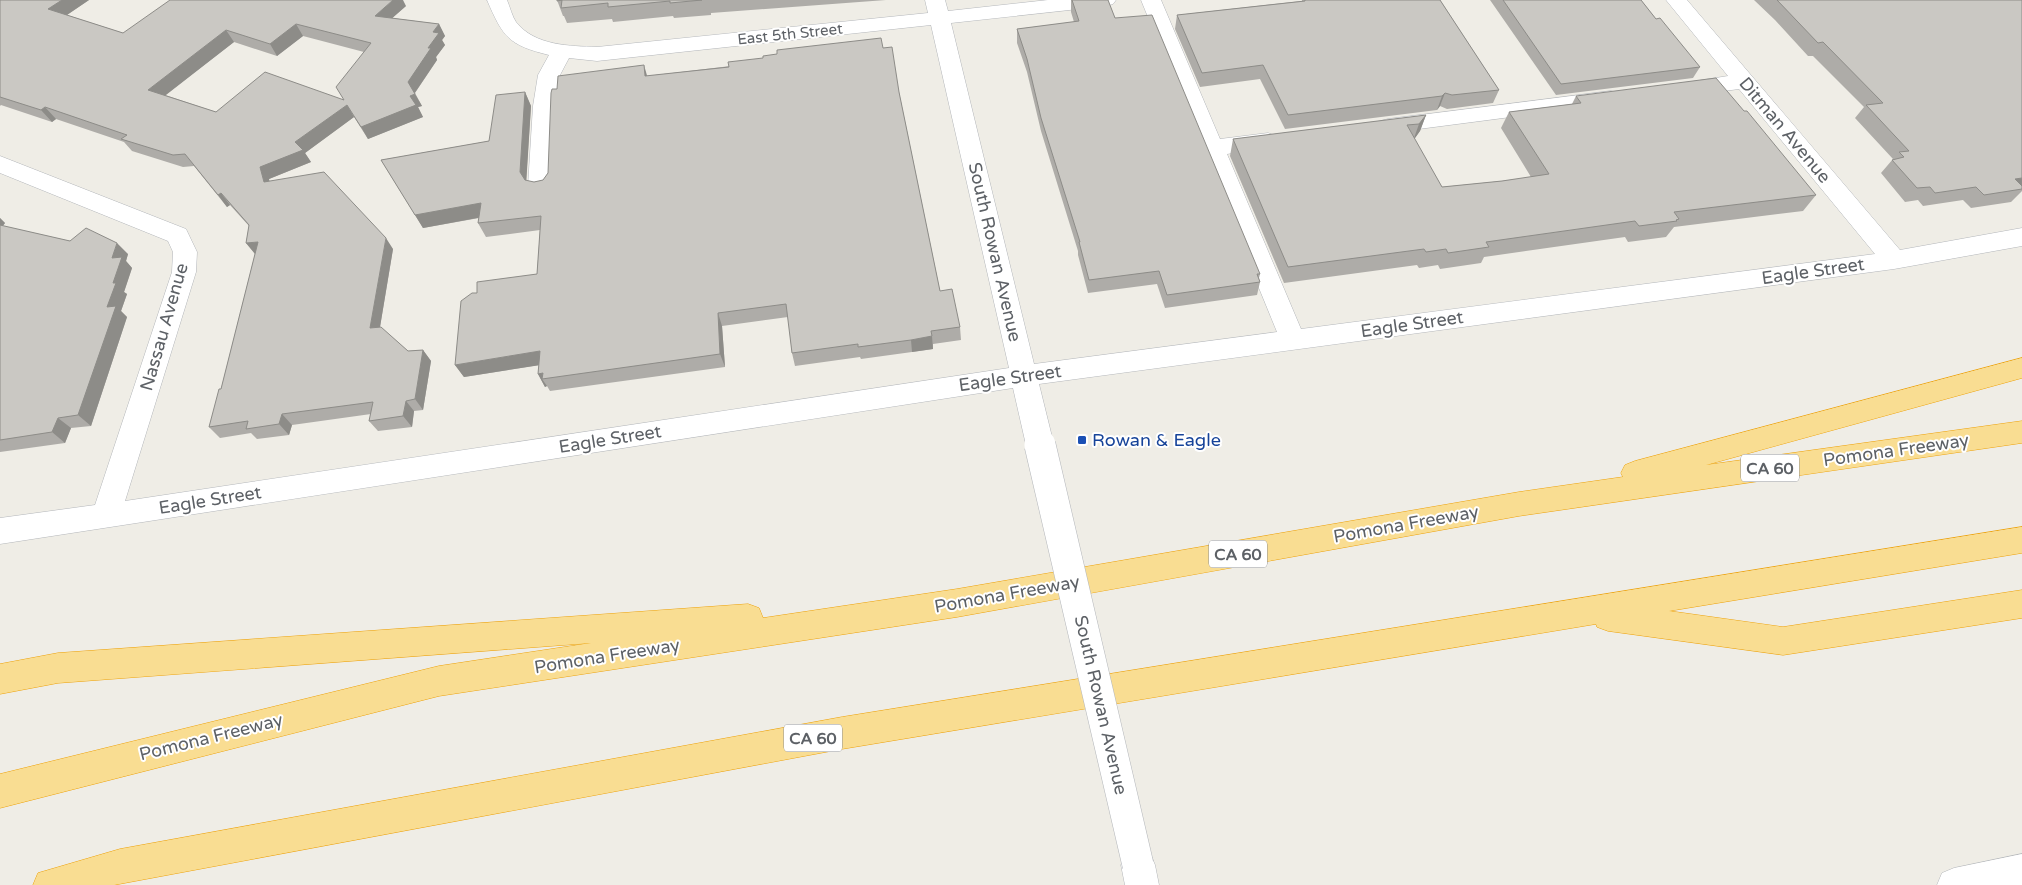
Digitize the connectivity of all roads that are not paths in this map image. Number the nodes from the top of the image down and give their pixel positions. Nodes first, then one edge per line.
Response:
1 (497, 0) edge
2 (1106, 0) edge
3 (1150, 0) edge
4 (1676, 0) edge
5 (938, 10) edge
6 (562, 51) junction
7 (1744, 81) junction
8 (1666, 91) edge
9 (1636, 95) edge
10 (1370, 128) edge
11 (1292, 138) edge
12 (1213, 148) junction
13 (0, 164) edge
14 (540, 186) edge
15 (2022, 237) edge
16 (1894, 260) junction
17 (1293, 340) junction
18 (2022, 368) edge
19 (1024, 376) junction
20 (2022, 432) edge
21 (1518, 504) junction
22 (106, 516) junction
23 (0, 531) edge
24 (2022, 540) edge
25 (957, 603) junction
26 (2022, 604) edge
27 (1580, 613) junction
28 (0, 678) edge
29 (0, 790) edge
30 (2022, 871) edge
31 (1140, 875) edge
32 (50, 885) edge
33 (1954, 885) edge

1 - 6 street, East 5th Street
2 - 5 street, East 5th Street
3 - 12 street
4 - 7 street, Ditman Avenue
5 - 6 street, East 5th Street
5 - 19 street, South Rowan Avenue
6 - 14 street
7 - 8 street
7 - 16 street, Ditman Avenue
9 - 10 street
11 - 12 street
12 - 17 street
13 - 22 street, Nassau Avenue
15 - 16 street, Eagle Street
16 - 17 street, Eagle Street
17 - 19 street, Eagle Street
18 - 21 highway
19 - 22 street, Eagle Street
19 - 31 street, South Rowan Avenue, bridge
20 - 21 highway, Pomona Freeway / CA 60
21 - 25 highway, Pomona Freeway / CA 60
22 - 23 street, Eagle Street
24 - 27 highway, CA 60
25 - 28 highway
25 - 29 highway, Pomona Freeway / CA 60
26 - 27 highway
27 - 32 highway, CA 60
30 - 33 street

